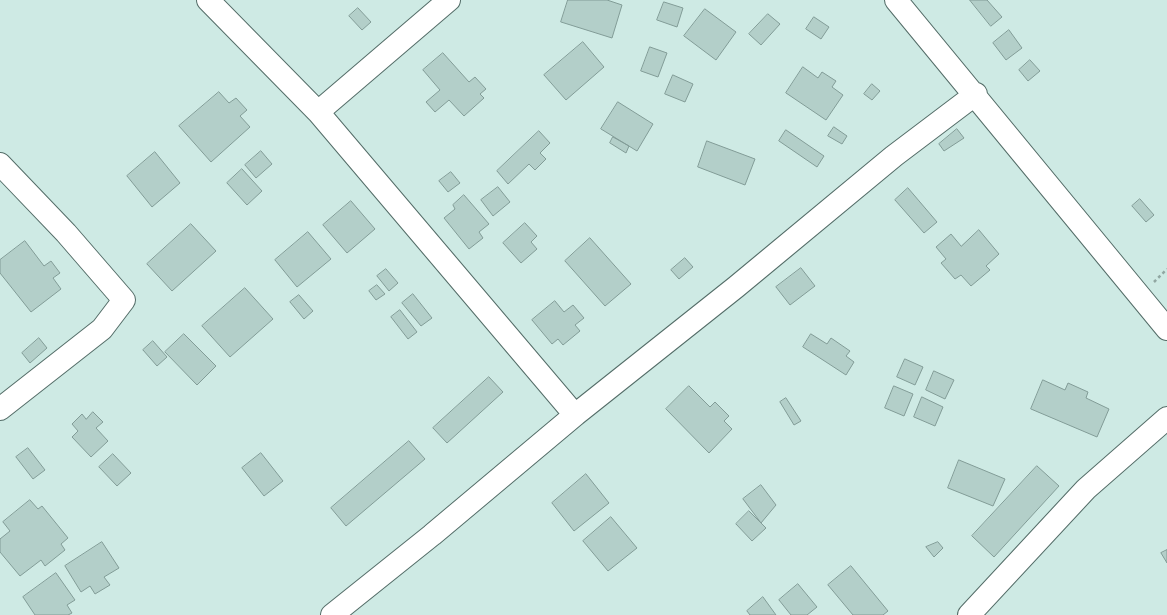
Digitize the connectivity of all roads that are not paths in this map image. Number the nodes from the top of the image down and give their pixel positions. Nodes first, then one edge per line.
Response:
1 (208, 0) edge
2 (449, 0) edge
3 (896, 0) edge
4 (976, 94) junction
5 (318, 112) junction
6 (0, 164) edge
7 (1167, 329) edge
8 (0, 409) edge
9 (575, 415) junction
10 (1167, 418) edge
11 (332, 615) edge
12 (969, 615) edge

1 - 5 street
2 - 5 street
3 - 4 street
4 - 7 street
4 - 9 street
5 - 9 street
6 - 8 street
9 - 11 street
10 - 12 street

